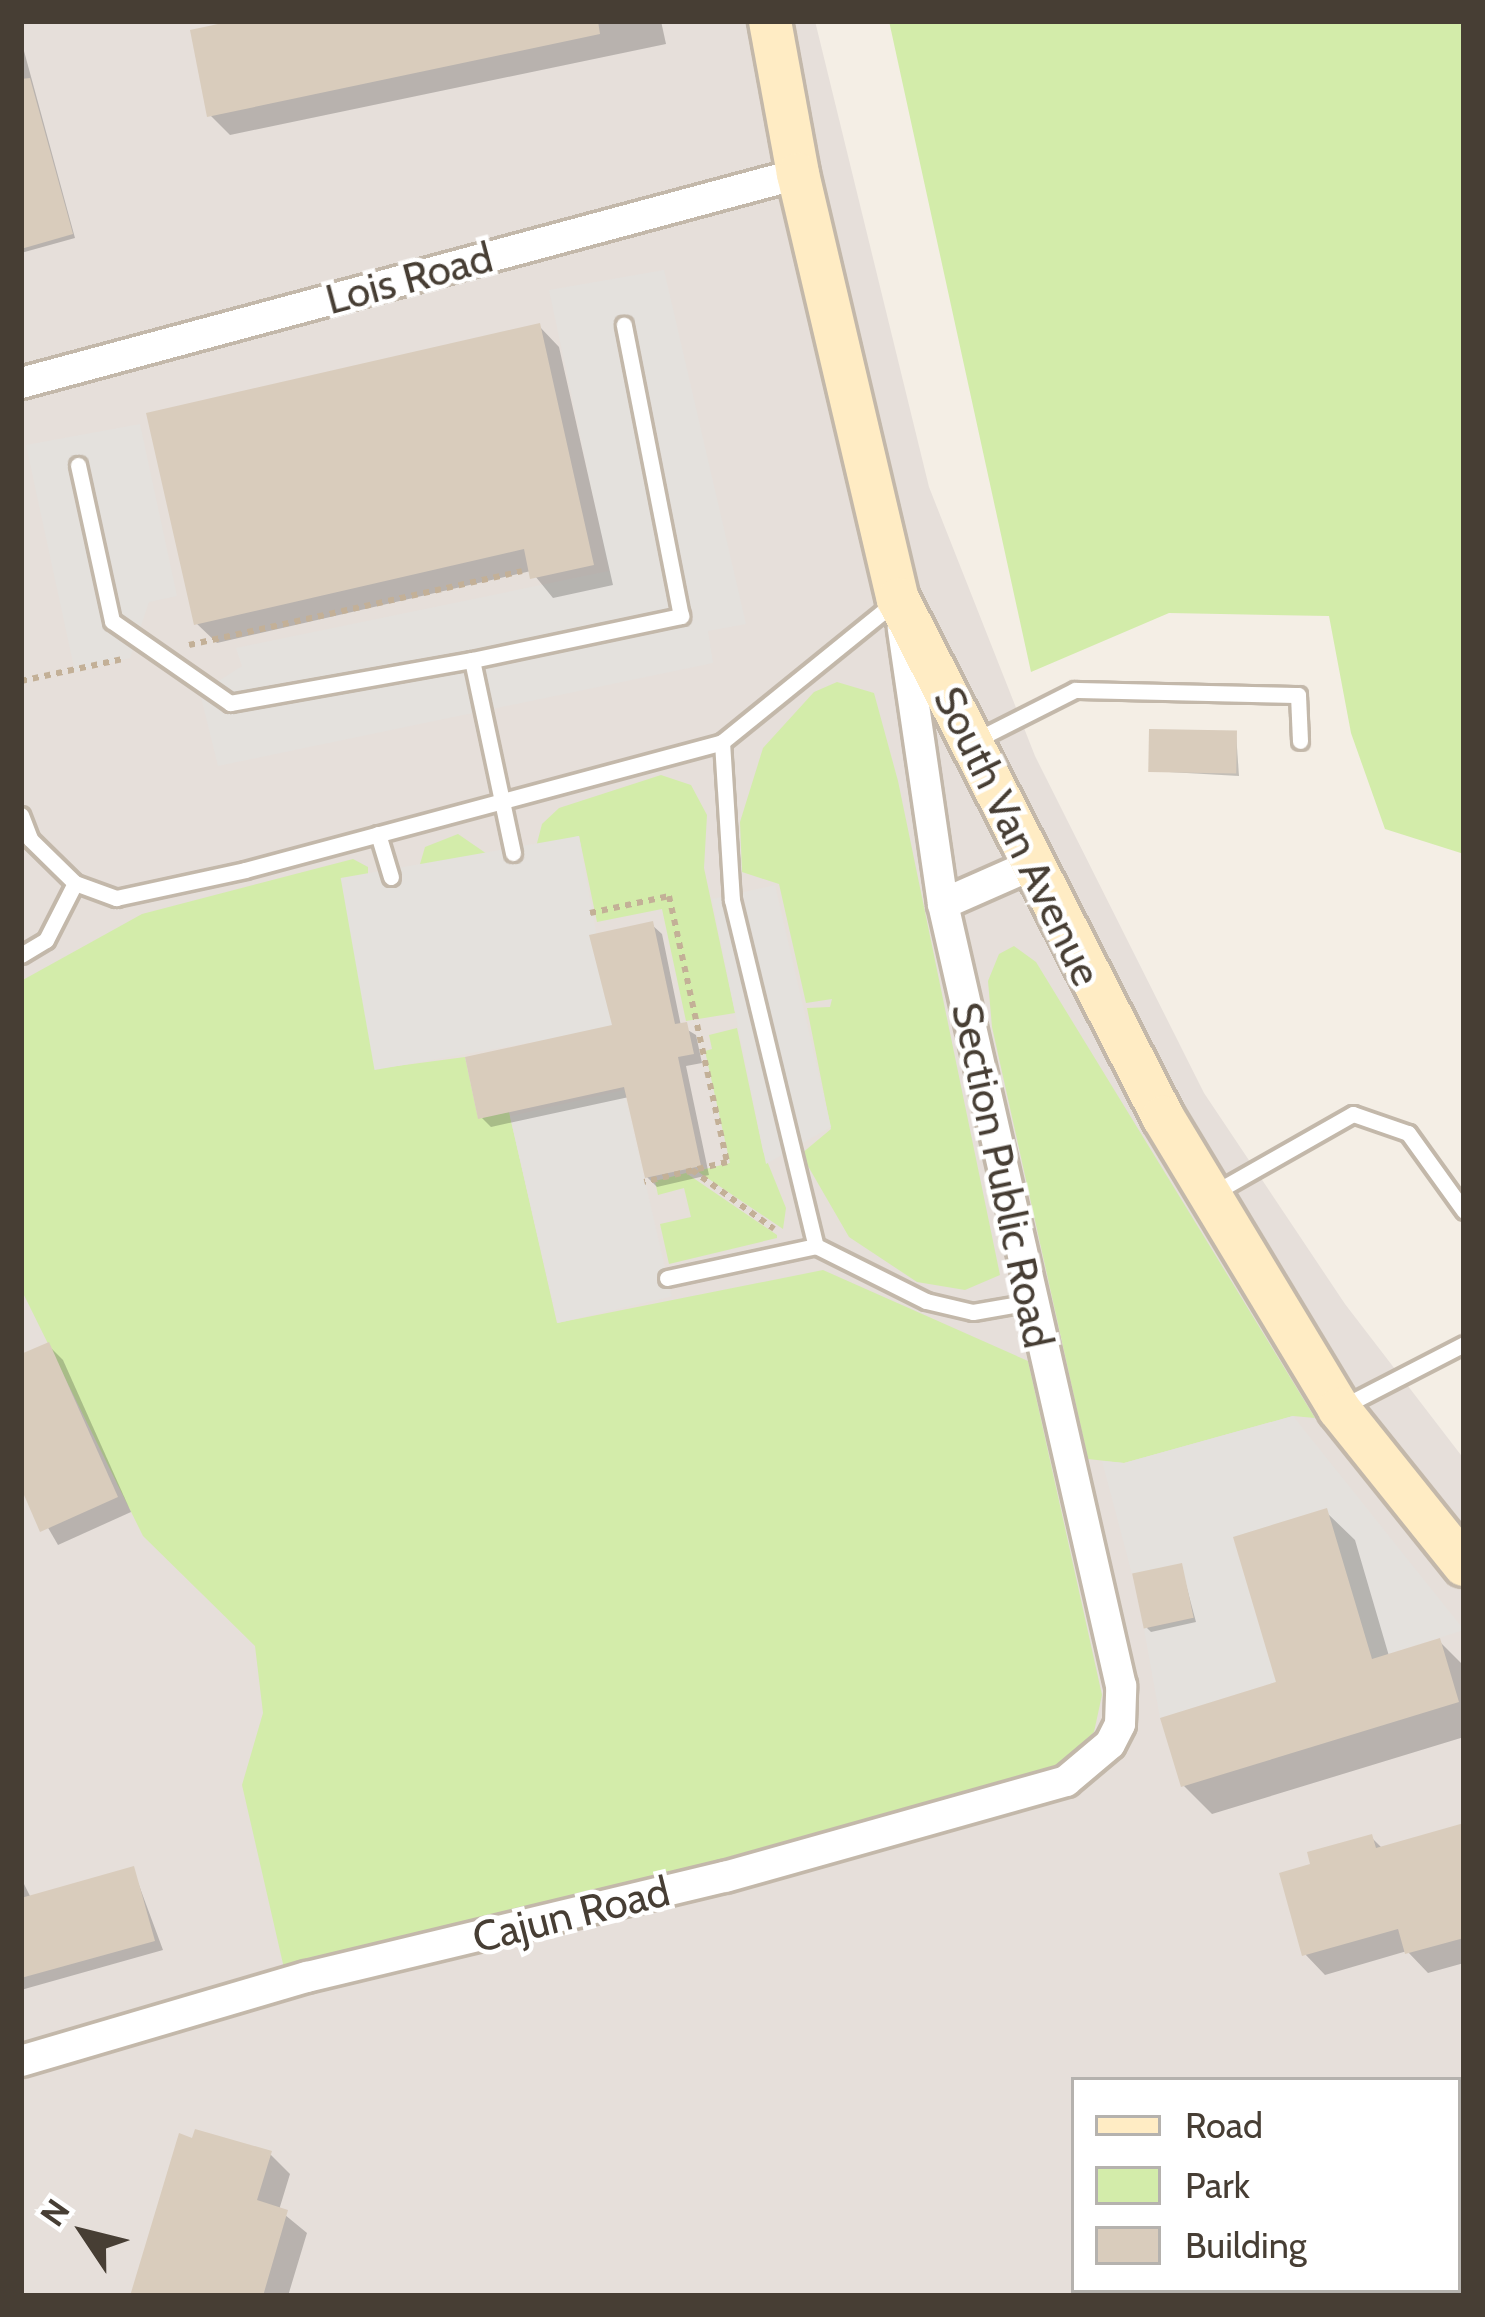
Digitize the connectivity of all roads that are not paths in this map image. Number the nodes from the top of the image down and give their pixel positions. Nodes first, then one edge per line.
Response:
1 (770, 21) edge
2 (798, 174) junction
3 (624, 325) dead end
4 (21, 383) edge
5 (78, 465) dead end
6 (898, 599) junction
7 (472, 660) junction
8 (974, 741) junction
9 (1300, 741) dead end
10 (722, 742) junction
11 (502, 800) junction
12 (21, 815) edge
13 (378, 834) junction
14 (513, 853) dead end
15 (1029, 866) junction
16 (391, 878) dead end
17 (75, 884) junction
18 (944, 904) junction
19 (21, 955) edge
20 (1209, 1196) junction
21 (1464, 1211) edge
22 (809, 1247) junction
23 (667, 1277) dead end
24 (1031, 1302) junction
25 (1464, 1344) edge
26 (1339, 1408) junction
27 (1464, 1565) edge
28 (1110, 1744) joint
29 (21, 2060) edge

1 - 2 main road, South Van Avenue
2 - 4 street, Lois Road
2 - 6 main road, South Van Avenue
3 - 7 lane
5 - 7 lane
6 - 8 main road, South Van Avenue
6 - 10 lane
6 - 18 street, Section Public Road
7 - 11 lane
8 - 9 lane
8 - 15 main road, South Van Avenue
10 - 11 lane
10 - 22 lane
11 - 13 lane
11 - 14 lane
12 - 17 lane
13 - 16 lane
13 - 17 lane
15 - 18 street
15 - 20 main road, South Van Avenue
17 - 19 lane
18 - 24 street, Section Public Road
20 - 21 lane
20 - 26 main road, South Van Avenue
22 - 23 lane
22 - 24 lane
24 - 28 street, Section Public Road
25 - 26 lane
26 - 27 main road, South Van Avenue
28 - 29 street, Cajun Road

